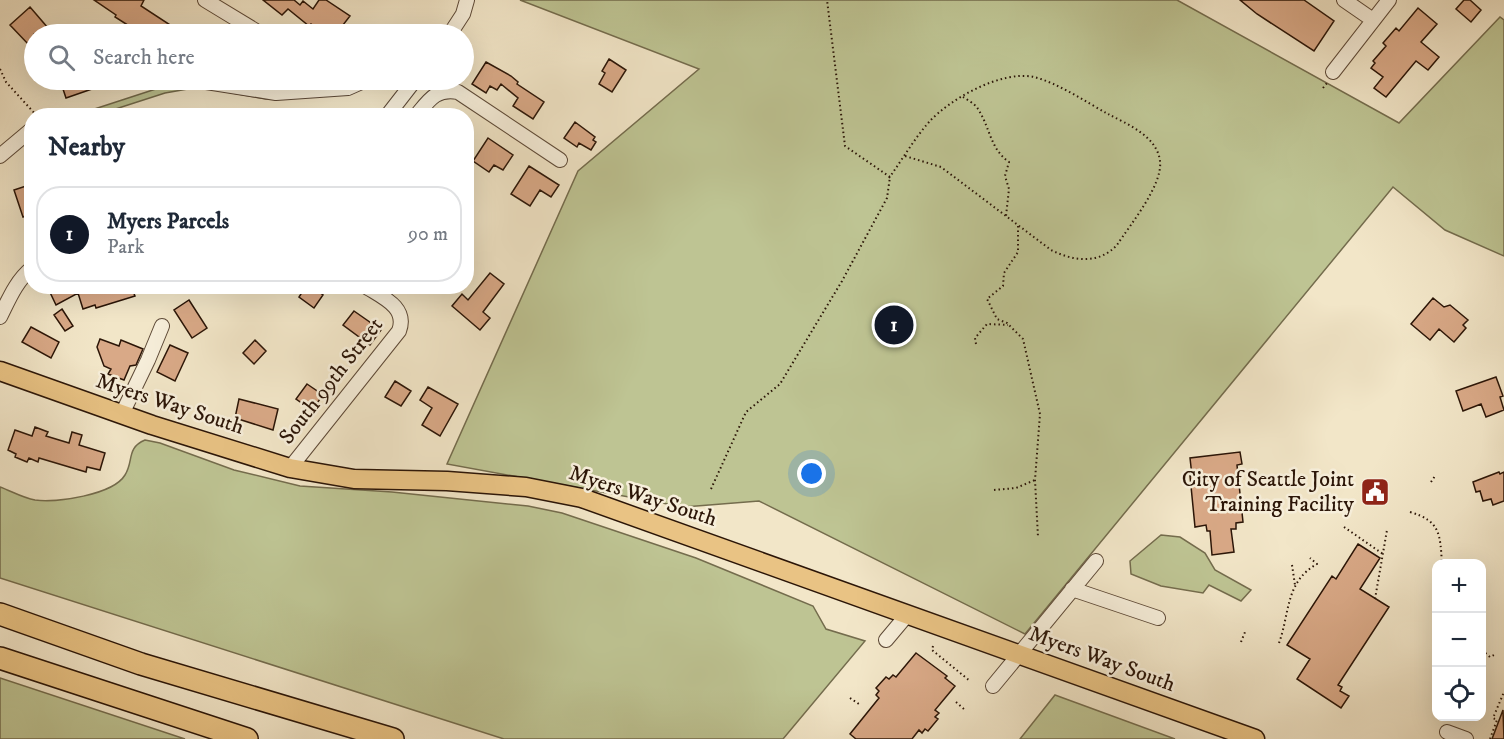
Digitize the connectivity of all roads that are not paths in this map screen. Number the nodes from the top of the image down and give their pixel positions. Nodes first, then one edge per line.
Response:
1 (205, 0) edge
2 (1344, 0) edge
3 (1389, 0) edge
4 (471, 2) edge
5 (1373, 20) junction
6 (245, 24) edge
7 (457, 24) edge
8 (1333, 72) dead end
9 (257, 90) edge
10 (319, 90) edge
11 (407, 90) edge
12 (393, 108) edge
13 (423, 108) edge
14 (24, 136) edge
15 (0, 156) edge
16 (560, 160) dead end
17 (24, 275) edge
18 (378, 294) edge
19 (0, 317) edge
20 (162, 326) dead end
21 (0, 371) edge
22 (122, 414) junction
23 (290, 468) junction
24 (1096, 561) dead end
25 (1072, 589) junction
26 (0, 614) edge
27 (907, 615) junction
28 (1158, 618) dead end
29 (886, 640) dead end
30 (1017, 654) junction
31 (0, 658) edge
32 (993, 686) dead end
33 (1447, 732) dead end
34 (247, 739) edge
35 (393, 739) edge
36 (1256, 739) edge
37 (1466, 739) edge

1 - 6 street
2 - 5 street
3 - 5 street
4 - 7 street
5 - 8 street
9 - 10 street
11 - 12 street
13 - 16 street
14 - 15 street
17 - 19 street
18 - 23 street, South 99th Street
20 - 22 street
21 - 22 main road, Myers Way South
22 - 23 main road, Myers Way South
23 - 27 main road, Myers Way South
24 - 25 street
25 - 28 street
25 - 30 street
26 - 35 highway
27 - 29 street
27 - 30 main road, Myers Way South
30 - 32 street
30 - 36 main road, Myers Way South
31 - 34 highway
33 - 37 street

